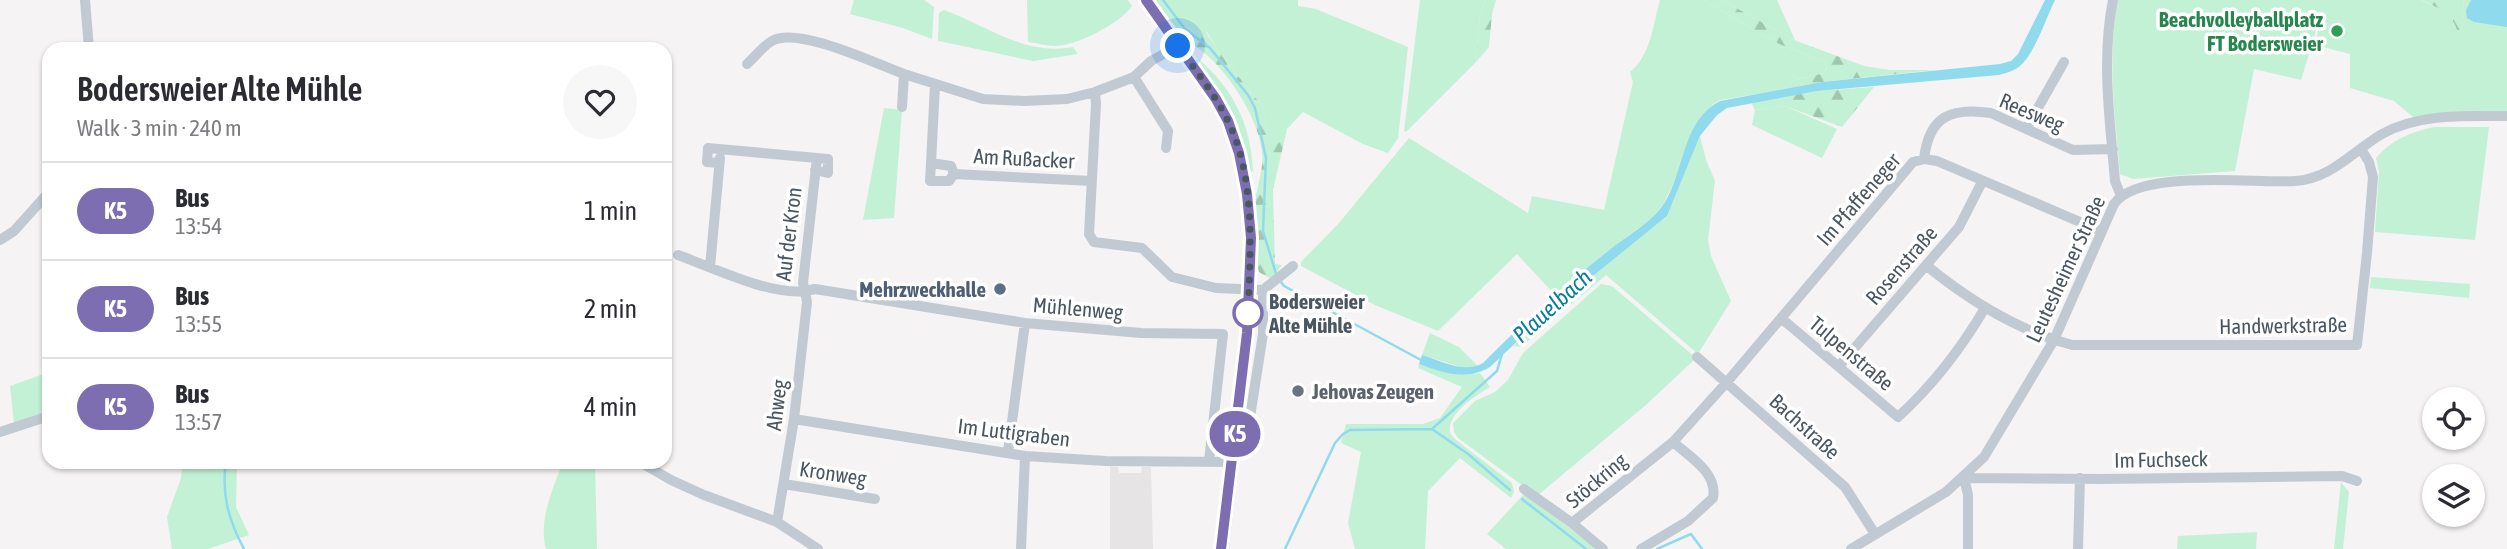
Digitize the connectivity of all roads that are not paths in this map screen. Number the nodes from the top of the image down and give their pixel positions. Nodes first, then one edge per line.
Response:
1 (85, 0) edge
2 (1146, 0) edge
3 (2113, 0) edge
4 (88, 42) edge
5 (1178, 46) junction
6 (2064, 62) dead end
7 (747, 64) dead end
8 (904, 74) junction
9 (1134, 77) junction
10 (935, 85) junction
11 (1095, 92) junction
12 (902, 107) dead end
13 (2507, 116) edge
14 (2026, 129) junction
15 (1166, 148) dead end
16 (2113, 149) junction
17 (2361, 149) junction
18 (1924, 159) junction
19 (931, 163) junction
20 (954, 174) junction
21 (1092, 181) junction
22 (1982, 182) junction
23 (2121, 196) junction
24 (42, 200) edge
25 (2101, 232) junction
26 (0, 240) edge
27 (678, 255) dead end
28 (1293, 266) dead end
29 (1927, 266) junction
30 (710, 267) junction
31 (1261, 288) junction
32 (805, 291) junction
33 (1985, 308) junction
34 (1781, 318) junction
35 (1025, 323) junction
36 (2054, 340) junction
37 (1697, 357) dead end
38 (1839, 366) junction
39 (1727, 382) junction
40 (42, 418) edge
41 (794, 419) junction
42 (0, 432) edge
43 (1673, 442) junction
44 (1008, 452) junction
45 (1233, 454) junction
46 (1025, 456) junction
47 (1209, 461) junction
48 (652, 469) edge
49 (1964, 478) junction
50 (2080, 478) junction
51 (2357, 481) dead end
52 (785, 484) junction
53 (1524, 489) dead end
54 (875, 499) dead end
55 (778, 523) junction
56 (1572, 523) junction
57 (1875, 534) junction
58 (818, 549) edge
59 (1021, 549) edge
60 (1222, 549) edge
61 (1603, 549) edge
62 (1641, 549) edge
63 (1851, 549) edge
64 (1968, 549) edge
65 (2078, 549) edge

1 - 4 street
2 - 5 main road
3 - 16 street
5 - 9 street
5 - 31 main road
6 - 14 street
7 - 8 street
8 - 10 street
8 - 12 street
9 - 11 street
9 - 15 street
10 - 11 street
10 - 19 street
11 - 21 street, Am Rußacker
13 - 17 street, Leutesheimer Straße
14 - 16 street, Reesweg
14 - 18 street, Reesweg
16 - 23 street
17 - 23 street, Leutesheimer Straße
17 - 36 street, Handwerkstraße
18 - 22 street, Im Pfaffeneger
18 - 34 street, Im Pfaffeneger
19 - 20 street, Am Rußacker
19 - 20 street, Am Rußacker
20 - 21 street, Am Rußacker
21 - 31 street, Am Rußacker
22 - 25 street, Im Pfaffeneger
22 - 29 street, Rosenstraße
23 - 25 street, Leutesheimer Straße
24 - 26 street
25 - 36 street, Leutesheimer Straße
27 - 30 street, Auf der Kron
28 - 31 street
29 - 33 street
29 - 38 street, Rosenstraße
30 - 32 street, Auf der Kron
30 - 32 street, Auf der Kron
31 - 45 main road
32 - 35 street, Mühlenweg
32 - 41 street, Ahweg
33 - 36 street
33 - 38 street, Tulpenstraße
34 - 38 street, Tulpenstraße
34 - 39 street, Im Pfaffeneger
35 - 44 street
35 - 47 street, Mühlenweg
36 - 49 street, Leutesheimer Straße
37 - 39 street, Bachstraße
39 - 43 street, Stöckring
39 - 57 street, Bachstraße
40 - 42 street
41 - 44 street, Im Luttigraben
41 - 52 street, Ahweg
43 - 56 street, Stöckring
43 - 62 street
44 - 46 street, Im Luttigraben
45 - 47 street, Im Luttigraben
45 - 60 main road
46 - 47 street, Im Luttigraben
46 - 59 street
48 - 55 street
49 - 50 street, Im Fuchseck
49 - 57 street, Leutesheimer Straße
49 - 64 street
50 - 51 street, Im Fuchseck
50 - 65 street
52 - 54 street, Kronweg
52 - 55 street, Ahweg
53 - 56 street
55 - 58 street
56 - 61 street, Stöckring
57 - 63 street, Leutesheimer Straße

